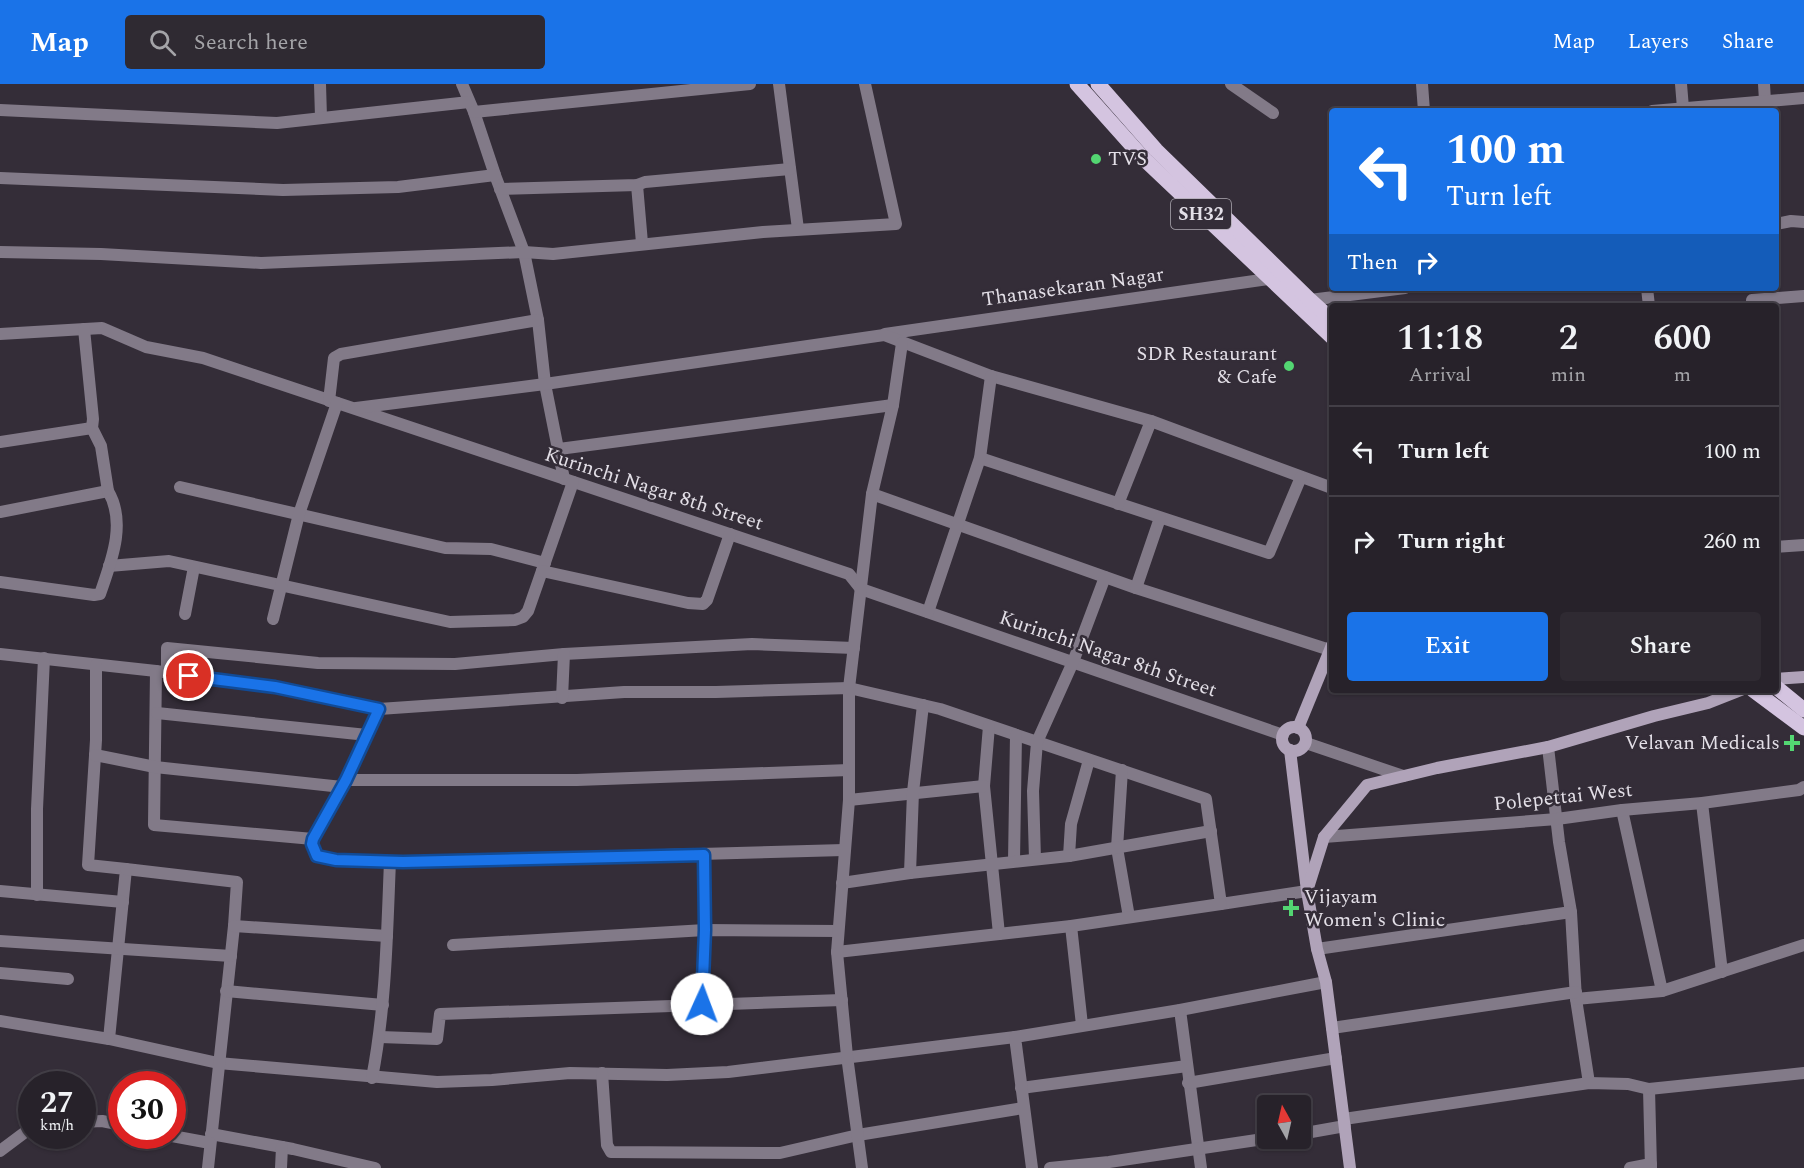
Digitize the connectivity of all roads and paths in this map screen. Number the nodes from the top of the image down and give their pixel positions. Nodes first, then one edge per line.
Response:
1 (320, 84) edge
2 (462, 84) edge
3 (742, 84) edge
4 (779, 84) edge
5 (865, 84) edge
6 (1077, 84) edge
7 (1098, 84) edge
8 (1231, 84) edge
9 (1422, 84) edge
10 (1681, 84) edge
11 (1764, 84) edge
12 (1804, 98) edge
13 (1765, 101) junction
14 (471, 107) junction
15 (1424, 108) edge
16 (1683, 108) joint
17 (0, 110) edge
18 (1273, 114) dead end
19 (321, 117) junction
20 (790, 169) junction
21 (495, 175) junction
22 (0, 178) edge
23 (636, 185) junction
24 (500, 189) junction
25 (1804, 222) edge
26 (1779, 223) edge
27 (798, 229) junction
28 (642, 243) junction
29 (0, 252) edge
30 (524, 252) junction
31 (1268, 279) junction
32 (1382, 291) edge
33 (1804, 296) edge
34 (1310, 300) junction
35 (1752, 303) edge
36 (1329, 317) edge
37 (538, 320) junction
38 (84, 329) junction
39 (0, 334) edge
40 (1329, 334) edge
41 (884, 335) junction
42 (902, 343) junction
43 (991, 376) junction
44 (545, 384) junction
45 (333, 402) junction
46 (893, 405) junction
47 (353, 408) junction
48 (1151, 421) junction
49 (92, 428) junction
50 (0, 442) edge
51 (559, 449) junction
52 (980, 458) junction
53 (1301, 477) junction
54 (568, 480) junction
55 (180, 487) dead end
56 (1329, 487) edge
57 (108, 491) junction
58 (872, 494) junction
59 (1118, 504) junction
60 (0, 512) edge
61 (299, 514) junction
62 (1160, 518) junction
63 (957, 525) junction
64 (730, 534) junction
65 (1804, 545) edge
66 (1779, 547) edge
67 (109, 566) junction
68 (194, 567) junction
69 (543, 567) junction
70 (1106, 577) junction
71 (0, 582) edge
72 (280, 586) junction
73 (1136, 588) junction
74 (861, 589) junction
75 (928, 612) junction
76 (185, 614) dead end
77 (273, 619) dead end
78 (1329, 646) edge
79 (854, 648) junction
80 (1329, 652) edge
81 (0, 654) edge
82 (564, 654) junction
83 (44, 658) junction
84 (1073, 662) junction
85 (96, 665) junction
86 (162, 672) junction
87 (1804, 677) edge
88 (1779, 679) edge
89 (849, 687) junction
90 (1779, 689) edge
91 (1733, 693) edge
92 (1757, 693) edge
93 (562, 698) junction
94 (923, 705) junction
95 (379, 709) junction
96 (1804, 710) edge
97 (157, 713) junction
98 (989, 726) junction
99 (1298, 728) junction
100 (1804, 728) edge
101 (367, 735) junction
102 (1016, 735) junction
103 (1283, 735) junction
104 (1037, 742) junction
105 (1306, 743) junction
106 (1548, 747) junction
107 (1290, 750) junction
108 (95, 754) junction
109 (1089, 760) junction
110 (155, 767) junction
111 (849, 770) junction
112 (1122, 771) junction
113 (1403, 776) junction
114 (344, 783) junction
115 (984, 786) junction
116 (1804, 787) edge
117 (913, 792) junction
118 (849, 800) junction
119 (1702, 803) junction
120 (1622, 810) junction
121 (1557, 819) junction
122 (1210, 831) junction
123 (1324, 837) junction
124 (313, 839) junction
125 (1117, 848) junction
126 (844, 850) junction
127 (704, 855) junction
128 (1069, 856) junction
129 (1035, 859) junction
130 (390, 861) junction
131 (1014, 861) junction
132 (992, 864) junction
133 (126, 869) junction
134 (910, 873) junction
135 (842, 883) junction
136 (0, 891) edge
137 (1307, 891) junction
138 (38, 895) junction
139 (123, 902) junction
140 (1221, 904) junction
141 (1571, 912) junction
142 (1129, 918) junction
143 (234, 926) junction
144 (1071, 926) junction
145 (705, 930) junction
146 (838, 931) junction
147 (999, 934) junction
148 (387, 936) junction
149 (0, 941) edge
150 (453, 945) dead end
151 (1804, 945) edge
152 (1317, 949) junction
153 (118, 950) junction
154 (837, 952) junction
155 (231, 956) junction
156 (1722, 972) junction
157 (0, 974) edge
158 (68, 979) dead end
159 (1326, 982) junction
160 (226, 990) junction
161 (1662, 991) junction
162 (1576, 995) junction
163 (842, 1000) junction
164 (702, 1004) junction
165 (383, 1005) junction
166 (1180, 1010) junction
167 (0, 1021) edge
168 (1082, 1025) junction
169 (1332, 1028) junction
170 (380, 1037) junction
171 (1015, 1037) junction
172 (109, 1039) junction
173 (847, 1056) junction
174 (1336, 1058) junction
175 (218, 1063) junction
176 (1187, 1066) junction
177 (602, 1073) junction
178 (1804, 1073) edge
179 (372, 1078) junction
180 (1188, 1083) junction
181 (1589, 1083) junction
182 (1021, 1088) junction
183 (1649, 1089) junction
184 (1023, 1108) junction
185 (1344, 1123) junction
186 (1311, 1131) edge
187 (858, 1135) junction
188 (186, 1137) edge
189 (18, 1138) edge
190 (211, 1138) junction
191 (1257, 1140) edge
192 (282, 1147) junction
193 (1200, 1150) junction
194 (0, 1151) edge
195 (349, 1165) edge
196 (1109, 1165) edge
197 (1651, 1166) edge
198 (208, 1168) edge
199 (281, 1168) edge
200 (375, 1168) edge
201 (862, 1168) edge
202 (1032, 1168) edge
203 (1050, 1168) edge
204 (1201, 1168) edge
205 (1350, 1168) edge
206 (1630, 1168) edge

1 - 19 street
2 - 14 street
3 - 14 street
4 - 20 street
5 - 27 street
6 - 31 main road, SH32
7 - 34 main road, SH32
8 - 18 street
9 - 15 street
10 - 16 street
11 - 13 street
12 - 13 street
13 - 16 street
14 - 19 street
14 - 21 street
17 - 19 street
20 - 23 street
20 - 27 street
21 - 22 street
21 - 24 street
23 - 24 street
23 - 28 street
24 - 30 street
25 - 26 street
27 - 28 street
28 - 30 street
29 - 30 street
30 - 37 street
31 - 40 main road, SH32
31 - 41 street, Thanasekaran Nagar
32 - 34 street
33 - 35 street
34 - 36 main road, SH32
37 - 44 street
37 - 45 street
38 - 39 street, Kurinchi Nagar 8th Street
38 - 45 street, Kurinchi Nagar 8th Street
38 - 49 street
41 - 42 street
41 - 44 street, Thanasekaran Nagar
42 - 43 street
42 - 46 street
43 - 48 street
43 - 52 street
44 - 47 street, Thanasekaran Nagar
44 - 51 street
45 - 47 street, Kurinchi Nagar 8th Street
45 - 61 street
46 - 51 street
46 - 58 street
47 - 54 street, Kurinchi Nagar 8th Street
48 - 53 street
48 - 59 street
49 - 50 street
49 - 57 street
51 - 54 street
52 - 59 street
52 - 63 street
53 - 56 street
53 - 62 street
54 - 64 street, Kurinchi Nagar 8th Street
54 - 69 street
55 - 61 street
57 - 60 street
57 - 67 street
58 - 63 street
58 - 74 street
59 - 62 street
61 - 69 street
61 - 72 street
62 - 73 street
63 - 70 street
63 - 75 street
64 - 69 street
64 - 74 street, Kurinchi Nagar 8th Street
65 - 66 street
67 - 68 street
67 - 71 street
68 - 72 street
68 - 76 street
69 - 72 street
70 - 73 street
70 - 84 street
72 - 77 street
73 - 78 street
74 - 75 street, Kurinchi Nagar 8th Street
74 - 79 street
75 - 84 street, Kurinchi Nagar 8th Street
79 - 82 street
79 - 89 street
80 - 99 main road
81 - 83 street
82 - 86 street
82 - 93 street
83 - 85 street
83 - 138 street
84 - 103 street, Kurinchi Nagar 8th Street
84 - 104 street
85 - 86 street
85 - 108 street
86 - 95 street
86 - 97 street
87 - 88 main road
89 - 93 street
89 - 94 street
89 - 111 street
90 - 96 main road
91 - 106 main road
92 - 100 main road
93 - 95 street
94 - 98 street
94 - 117 street
95 - 101 street
97 - 101 street
97 - 110 street
98 - 102 street
98 - 115 street
99 - 103 main road
99 - 105 main road
101 - 114 street
102 - 104 street
102 - 131 street
103 - 107 main road
104 - 109 street
104 - 129 street
105 - 107 main road
105 - 113 street
106 - 113 main road
106 - 121 street
107 - 137 main road
108 - 110 street
108 - 133 street
109 - 112 street
109 - 128 street
110 - 114 street
110 - 124 street
111 - 114 street
111 - 118 street
112 - 122 street
112 - 125 street
113 - 123 main road
114 - 124 street
115 - 117 street
115 - 132 street
116 - 119 street, Polepettai West
117 - 118 street
117 - 134 street
118 - 126 street
119 - 120 street, Polepettai West
119 - 156 street
120 - 121 street, Polepettai West
120 - 161 street
121 - 123 street, Polepettai West
121 - 141 street
122 - 125 street
122 - 140 street
123 - 137 main road
124 - 130 street
125 - 128 street
125 - 142 street
126 - 127 street
126 - 135 street
127 - 130 street
127 - 145 street
128 - 129 street
129 - 131 street
130 - 148 street
131 - 132 street
132 - 134 street
132 - 147 street
133 - 139 street
133 - 143 street
134 - 135 street
135 - 146 street
136 - 138 street
137 - 140 street
137 - 152 main road
138 - 139 street
139 - 153 street
140 - 142 street
141 - 152 street
141 - 162 street
142 - 144 street
143 - 148 street
143 - 155 street
144 - 147 street
144 - 168 street
145 - 146 street
145 - 150 street
145 - 164 street
146 - 154 street
147 - 154 street
148 - 165 street
149 - 153 street
151 - 156 street
152 - 159 main road
153 - 155 street
153 - 172 street
154 - 163 street
155 - 160 street
156 - 161 street
157 - 158 street
159 - 166 street
159 - 169 main road
160 - 165 street
160 - 175 street
161 - 162 street
162 - 169 street
162 - 181 street
163 - 164 street
163 - 173 street
164 - 170 street
165 - 170 street
166 - 168 street
166 - 176 street
167 - 172 street
168 - 171 street
169 - 174 main road
170 - 179 street
171 - 173 street
171 - 182 street
172 - 175 street
173 - 177 street
173 - 187 street
174 - 180 street
174 - 185 main road
175 - 179 street
175 - 190 street
176 - 180 street
176 - 182 street
177 - 179 street
177 - 187 street
178 - 183 street
180 - 193 street
181 - 183 street
181 - 185 street
182 - 184 street
183 - 197 street
184 - 187 street
184 - 202 street
185 - 186 street
185 - 205 main road
187 - 201 street
188 - 190 street
189 - 194 street
190 - 192 street
190 - 198 street
191 - 193 street
192 - 195 street
192 - 199 street
193 - 196 street
193 - 204 street
195 - 200 street
196 - 203 street
197 - 206 street

